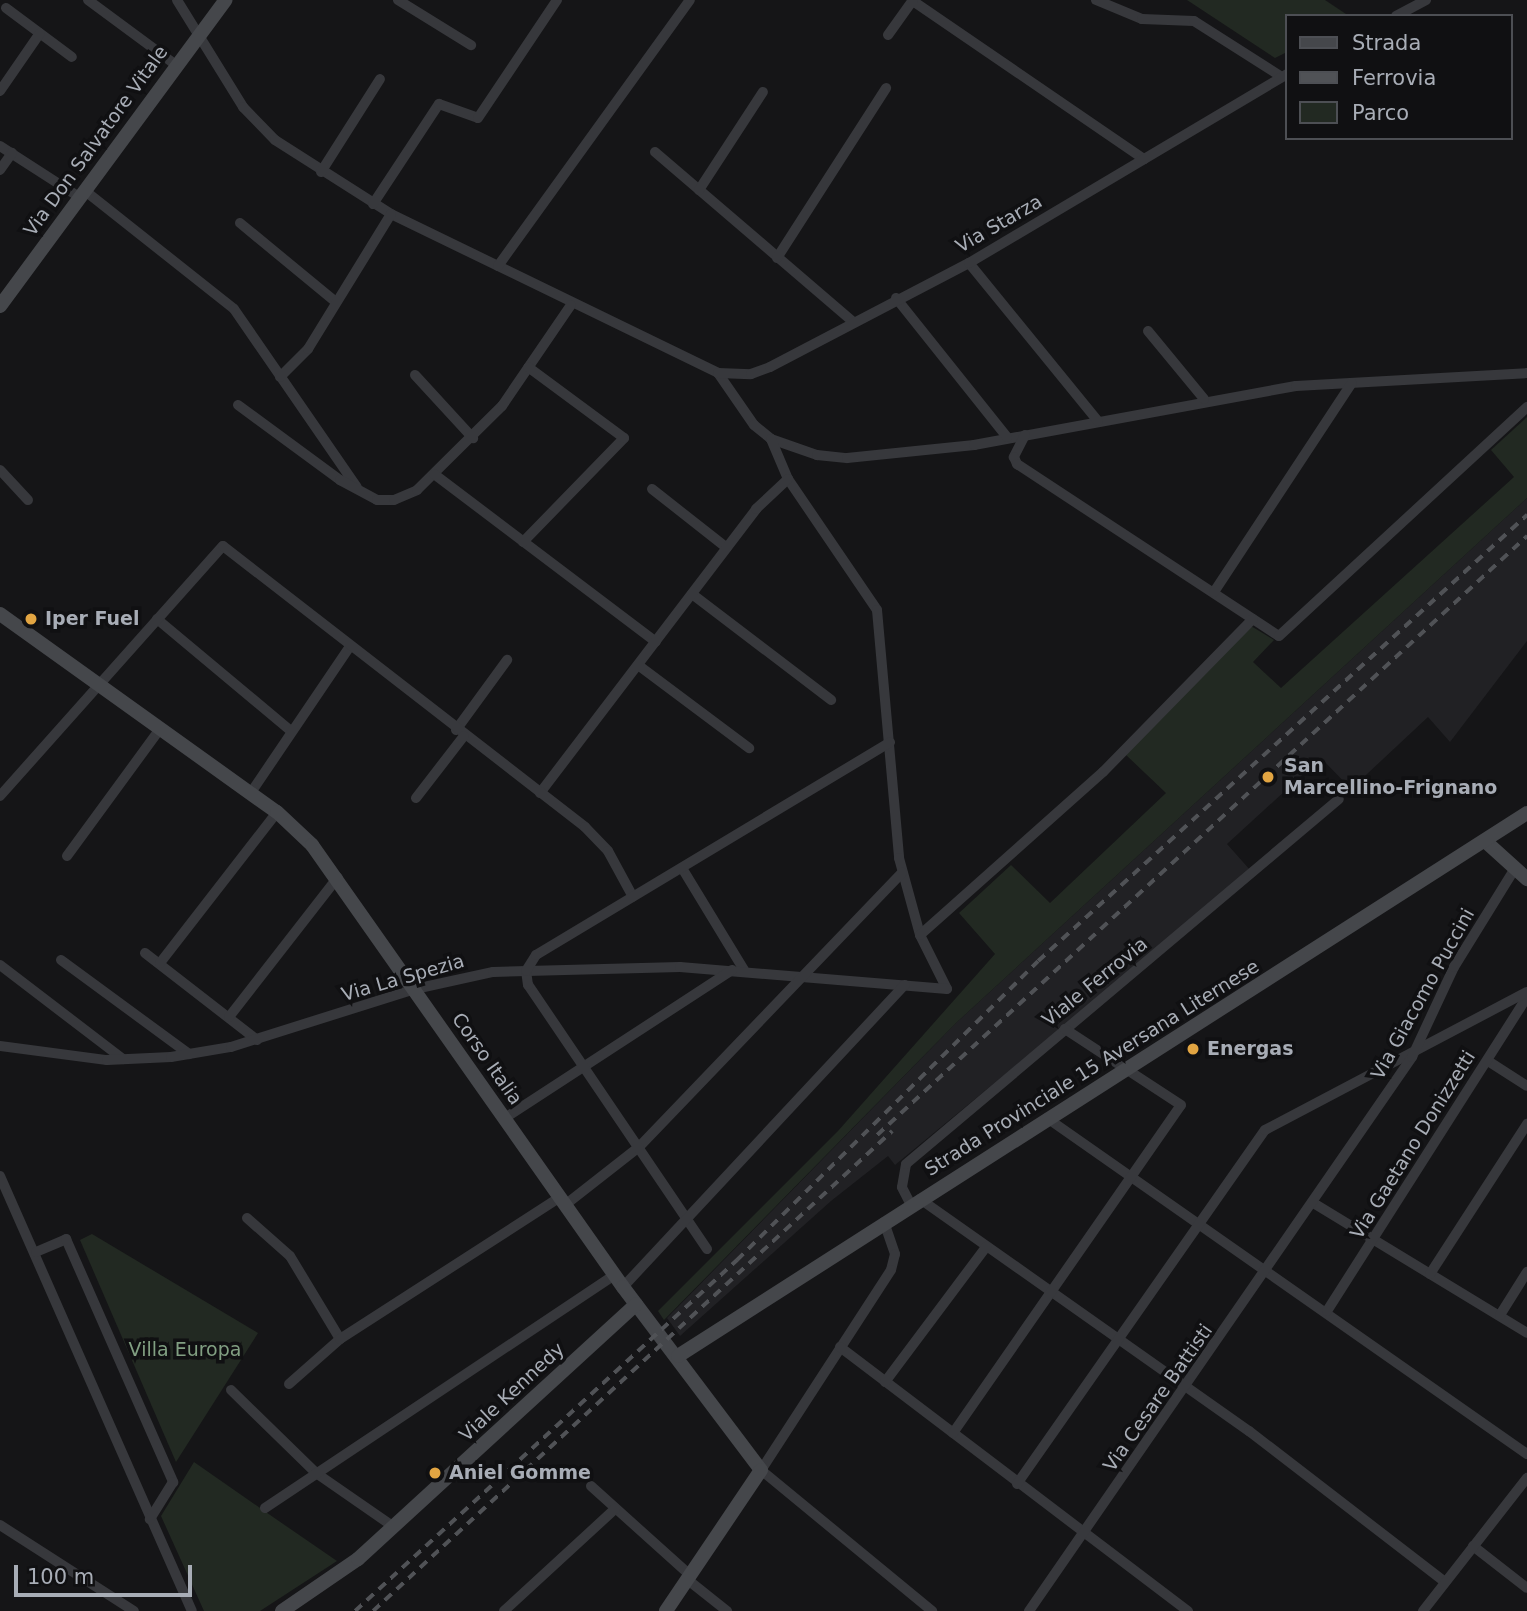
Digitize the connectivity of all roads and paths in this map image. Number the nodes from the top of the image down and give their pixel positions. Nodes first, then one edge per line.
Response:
1 (89, 0) edge
2 (177, 0) edge
3 (226, 0) edge
4 (398, 0) edge
5 (557, 0) edge
6 (690, 0) edge
7 (913, 0) edge
8 (1096, 0) edge
9 (1426, 0) edge
10 (6, 8) dead end
11 (1400, 14) edge
12 (40, 33) junction
13 (888, 35) dead end
14 (196, 38) junction
15 (471, 45) dead end
16 (72, 57) dead end
17 (176, 65) junction
18 (1285, 76) edge
19 (380, 79) dead end
20 (886, 88) dead end
21 (0, 91) edge
22 (763, 92) dead end
23 (0, 146) edge
24 (655, 152) dead end
25 (12, 153) junction
26 (1144, 159) junction
27 (0, 170) edge
28 (321, 173) junction
29 (699, 190) junction
30 (81, 193) junction
31 (373, 204) junction
32 (391, 214) junction
33 (240, 223) dead end
34 (777, 258) junction
35 (969, 263) junction
36 (498, 265) junction
37 (896, 298) junction
38 (2, 299) edge
39 (336, 302) junction
40 (571, 305) junction
41 (852, 321) junction
42 (1148, 331) dead end
43 (528, 367) junction
44 (718, 373) junction
45 (1527, 373) edge
46 (415, 374) dead end
47 (280, 377) junction
48 (1352, 383) junction
49 (1204, 399) junction
50 (238, 405) dead end
51 (1527, 407) edge
52 (1098, 421) junction
53 (1025, 435) junction
54 (473, 438) junction
55 (1007, 438) junction
56 (771, 439) junction
57 (0, 470) edge
58 (434, 474) junction
59 (788, 479) junction
60 (652, 489) dead end
61 (360, 491) junction
62 (28, 500) dead end
63 (523, 542) junction
64 (727, 548) junction
65 (1214, 592) junction
66 (692, 594) junction
67 (0, 614) edge
68 (158, 619) junction
69 (1252, 619) junction
70 (656, 642) junction
71 (349, 648) junction
72 (507, 660) dead end
73 (638, 665) junction
74 (99, 685) junction
75 (831, 700) dead end
76 (160, 729) junction
77 (291, 731) junction
78 (460, 733) junction
79 (890, 742) junction
80 (749, 748) dead end
81 (540, 793) junction
82 (250, 794) junction
83 (0, 796) edge
84 (416, 798) dead end
85 (1339, 799) dead end
86 (277, 812) junction
87 (1527, 814) edge
88 (1485, 841) junction
89 (67, 856) dead end
90 (681, 868) junction
91 (1514, 870) junction
92 (902, 873) junction
93 (338, 877) junction
94 (1527, 879) edge
95 (633, 897) junction
96 (920, 935) junction
97 (145, 953) dead end
98 (61, 960) dead end
99 (160, 963) junction
100 (0, 965) edge
101 (732, 970) junction
102 (744, 970) junction
103 (526, 971) junction
104 (808, 975) junction
105 (905, 985) junction
106 (415, 989) junction
107 (1527, 995) edge
108 (229, 1017) junction
109 (1065, 1029) junction
110 (257, 1040) junction
111 (0, 1046) edge
112 (1418, 1046) junction
113 (189, 1054) junction
114 (124, 1060) junction
115 (1488, 1061) junction
116 (583, 1066) junction
117 (1127, 1068) junction
118 (1527, 1086) edge
119 (505, 1118) junction
120 (1047, 1118) junction
121 (1527, 1124) edge
122 (639, 1147) junction
123 (1132, 1174) junction
124 (0, 1176) edge
125 (562, 1201) junction
126 (916, 1202) junction
127 (1315, 1203) junction
128 (247, 1218) dead end
129 (687, 1219) junction
130 (1201, 1221) junction
131 (884, 1222) junction
132 (1373, 1241) junction
133 (986, 1247) junction
134 (708, 1249) dead end
135 (36, 1252) junction
136 (1269, 1270) junction
137 (1527, 1272) edge
138 (1430, 1274) junction
139 (619, 1281) junction
140 (1047, 1292) junction
141 (636, 1304) junction
142 (1327, 1311) junction
143 (1500, 1315) junction
144 (1527, 1333) edge
145 (340, 1339) junction
146 (1117, 1340) junction
147 (841, 1347) junction
148 (678, 1356) junction
149 (885, 1382) junction
150 (289, 1384) dead end
151 (1186, 1389) junction
152 (231, 1390) dead end
153 (953, 1433) junction
154 (1527, 1454) edge
155 (761, 1470) junction
156 (316, 1473) junction
157 (1527, 1478) edge
158 (1017, 1484) junction
159 (591, 1486) dead end
160 (265, 1508) dead end
161 (615, 1509) junction
162 (150, 1519) junction
163 (0, 1525) edge
164 (394, 1527) junction
165 (1084, 1535) junction
166 (1473, 1546) junction
167 (689, 1578) junction
168 (1445, 1582) junction
169 (1527, 1588) edge
170 (134, 1611) edge
171 (192, 1611) edge
172 (282, 1611) edge
173 (504, 1611) edge
174 (666, 1611) edge
175 (727, 1611) edge
176 (932, 1611) edge
177 (1029, 1611) edge
178 (1188, 1611) edge
179 (1423, 1611) edge

1 - 17 street
2 - 14 street
3 - 14 street, Via Don Salvatore Vitale
4 - 15 street
5 - 31 street
6 - 36 street
7 - 13 street
7 - 26 street
8 - 18 street
9 - 11 street
10 - 12 street
12 - 16 street
12 - 21 street
14 - 17 street, Via Don Salvatore Vitale
14 - 28 street
17 - 30 street, Via Don Salvatore Vitale
18 - 26 street, Via Starza
19 - 28 street
20 - 34 street
22 - 29 street
23 - 25 street
24 - 29 street
25 - 27 street
25 - 30 street
26 - 35 street, Via Starza
28 - 31 street
29 - 34 street
30 - 38 street, Via Don Salvatore Vitale
30 - 47 street
31 - 32 street
32 - 36 street
32 - 39 street
33 - 39 street
34 - 41 street
35 - 37 street, Via Starza
35 - 52 street
36 - 40 street
37 - 41 street, Via Starza
37 - 55 street
39 - 47 street
40 - 43 street
40 - 44 street
41 - 44 street, Via Starza
42 - 49 street
43 - 54 street
43 - 63 street
44 - 56 street
45 - 48 street
46 - 54 street
47 - 61 street
48 - 49 street
48 - 65 street
49 - 52 street
50 - 61 street
51 - 69 street
52 - 53 street
53 - 55 street
53 - 65 street
54 - 58 street
55 - 56 street
56 - 59 street
57 - 62 street
58 - 61 street
58 - 63 street
59 - 64 street
59 - 79 street
60 - 64 street
63 - 70 street
64 - 66 street
65 - 69 street
66 - 70 street
66 - 75 street
67 - 74 street, Corso Italia
68 - 71 street
68 - 74 street
68 - 77 street
69 - 96 street
70 - 73 street
71 - 77 street
71 - 78 street
72 - 78 street
73 - 80 street
73 - 81 street
74 - 76 street, Corso Italia
74 - 83 street
76 - 82 street, Corso Italia
76 - 89 street
77 - 82 street
78 - 81 street
78 - 84 street
79 - 90 street
79 - 92 street
81 - 95 street
82 - 86 street, Corso Italia
85 - 109 street, Viale Ferrovia
86 - 93 street, Corso Italia
86 - 99 street
87 - 88 street, Strada Provinciale 15 Aversana Liternese
88 - 91 street
88 - 117 street, Strada Provinciale 15 Aversana Liternese
90 - 95 street
90 - 102 street
91 - 94 street
91 - 112 street, Via Giacomo Puccini
92 - 96 street
92 - 104 street
93 - 106 street, Corso Italia
93 - 108 street
95 - 103 street
96 - 105 street, Via La Spezia
97 - 99 street
98 - 113 street
99 - 108 street
100 - 114 street
101 - 102 street, Via La Spezia
101 - 103 street, Via La Spezia
101 - 116 street
102 - 104 street, Via La Spezia
103 - 106 street, Via La Spezia
103 - 116 street
104 - 105 street, Via La Spezia
104 - 122 street
105 - 129 street
106 - 110 street, Via La Spezia
106 - 119 street, Corso Italia
107 - 112 street
107 - 115 street, Via Gaetano Donizzetti
108 - 110 street
109 - 117 street
109 - 126 street, Viale Ferrovia
110 - 113 street, Via La Spezia
111 - 114 street, Via La Spezia
112 - 127 street, Via Giacomo Puccini
112 - 130 street
113 - 114 street, Via La Spezia
115 - 118 street
115 - 132 street, Via Gaetano Donizzetti
116 - 119 street
116 - 122 street
117 - 120 street, Strada Provinciale 15 Aversana Liternese
117 - 123 street
119 - 125 street, Corso Italia
120 - 123 street
120 - 126 street, Strada Provinciale 15 Aversana Liternese
121 - 138 street
122 - 125 street
122 - 129 street
123 - 130 street
123 - 140 street
124 - 135 street
125 - 139 street, Corso Italia
125 - 145 street
126 - 131 street, Strada Provinciale 15 Aversana Liternese
126 - 133 street
127 - 132 street
127 - 136 street, Via Cesare Battisti
128 - 145 street
129 - 134 street
129 - 139 street
130 - 136 street
130 - 146 street
131 - 147 street
131 - 148 street, Strada Provinciale 15 Aversana Liternese
132 - 138 street
132 - 142 street, Via Gaetano Donizzetti
133 - 140 street
133 - 149 street
135 - 162 street
135 - 162 street
136 - 142 street
136 - 151 street, Via Cesare Battisti
137 - 143 street
138 - 143 street
139 - 141 street, Corso Italia
139 - 156 street
140 - 146 street
140 - 153 street
141 - 148 street, Corso Italia
141 - 164 street, Viale Kennedy
142 - 154 street
143 - 144 street
145 - 150 street
146 - 151 street
146 - 158 street
147 - 149 street
147 - 155 street
148 - 155 street, Corso Italia
149 - 153 street
151 - 165 street, Via Cesare Battisti
151 - 168 street
152 - 156 street
153 - 158 street
155 - 167 street
155 - 176 street
156 - 160 street
156 - 164 street
157 - 166 street
158 - 165 street
159 - 161 street
161 - 167 street
161 - 173 street
162 - 171 street
163 - 170 street
164 - 172 street, Viale Kennedy
165 - 177 street, Via Cesare Battisti
165 - 178 street
166 - 168 street
166 - 169 street
167 - 174 street
167 - 175 street
168 - 179 street

